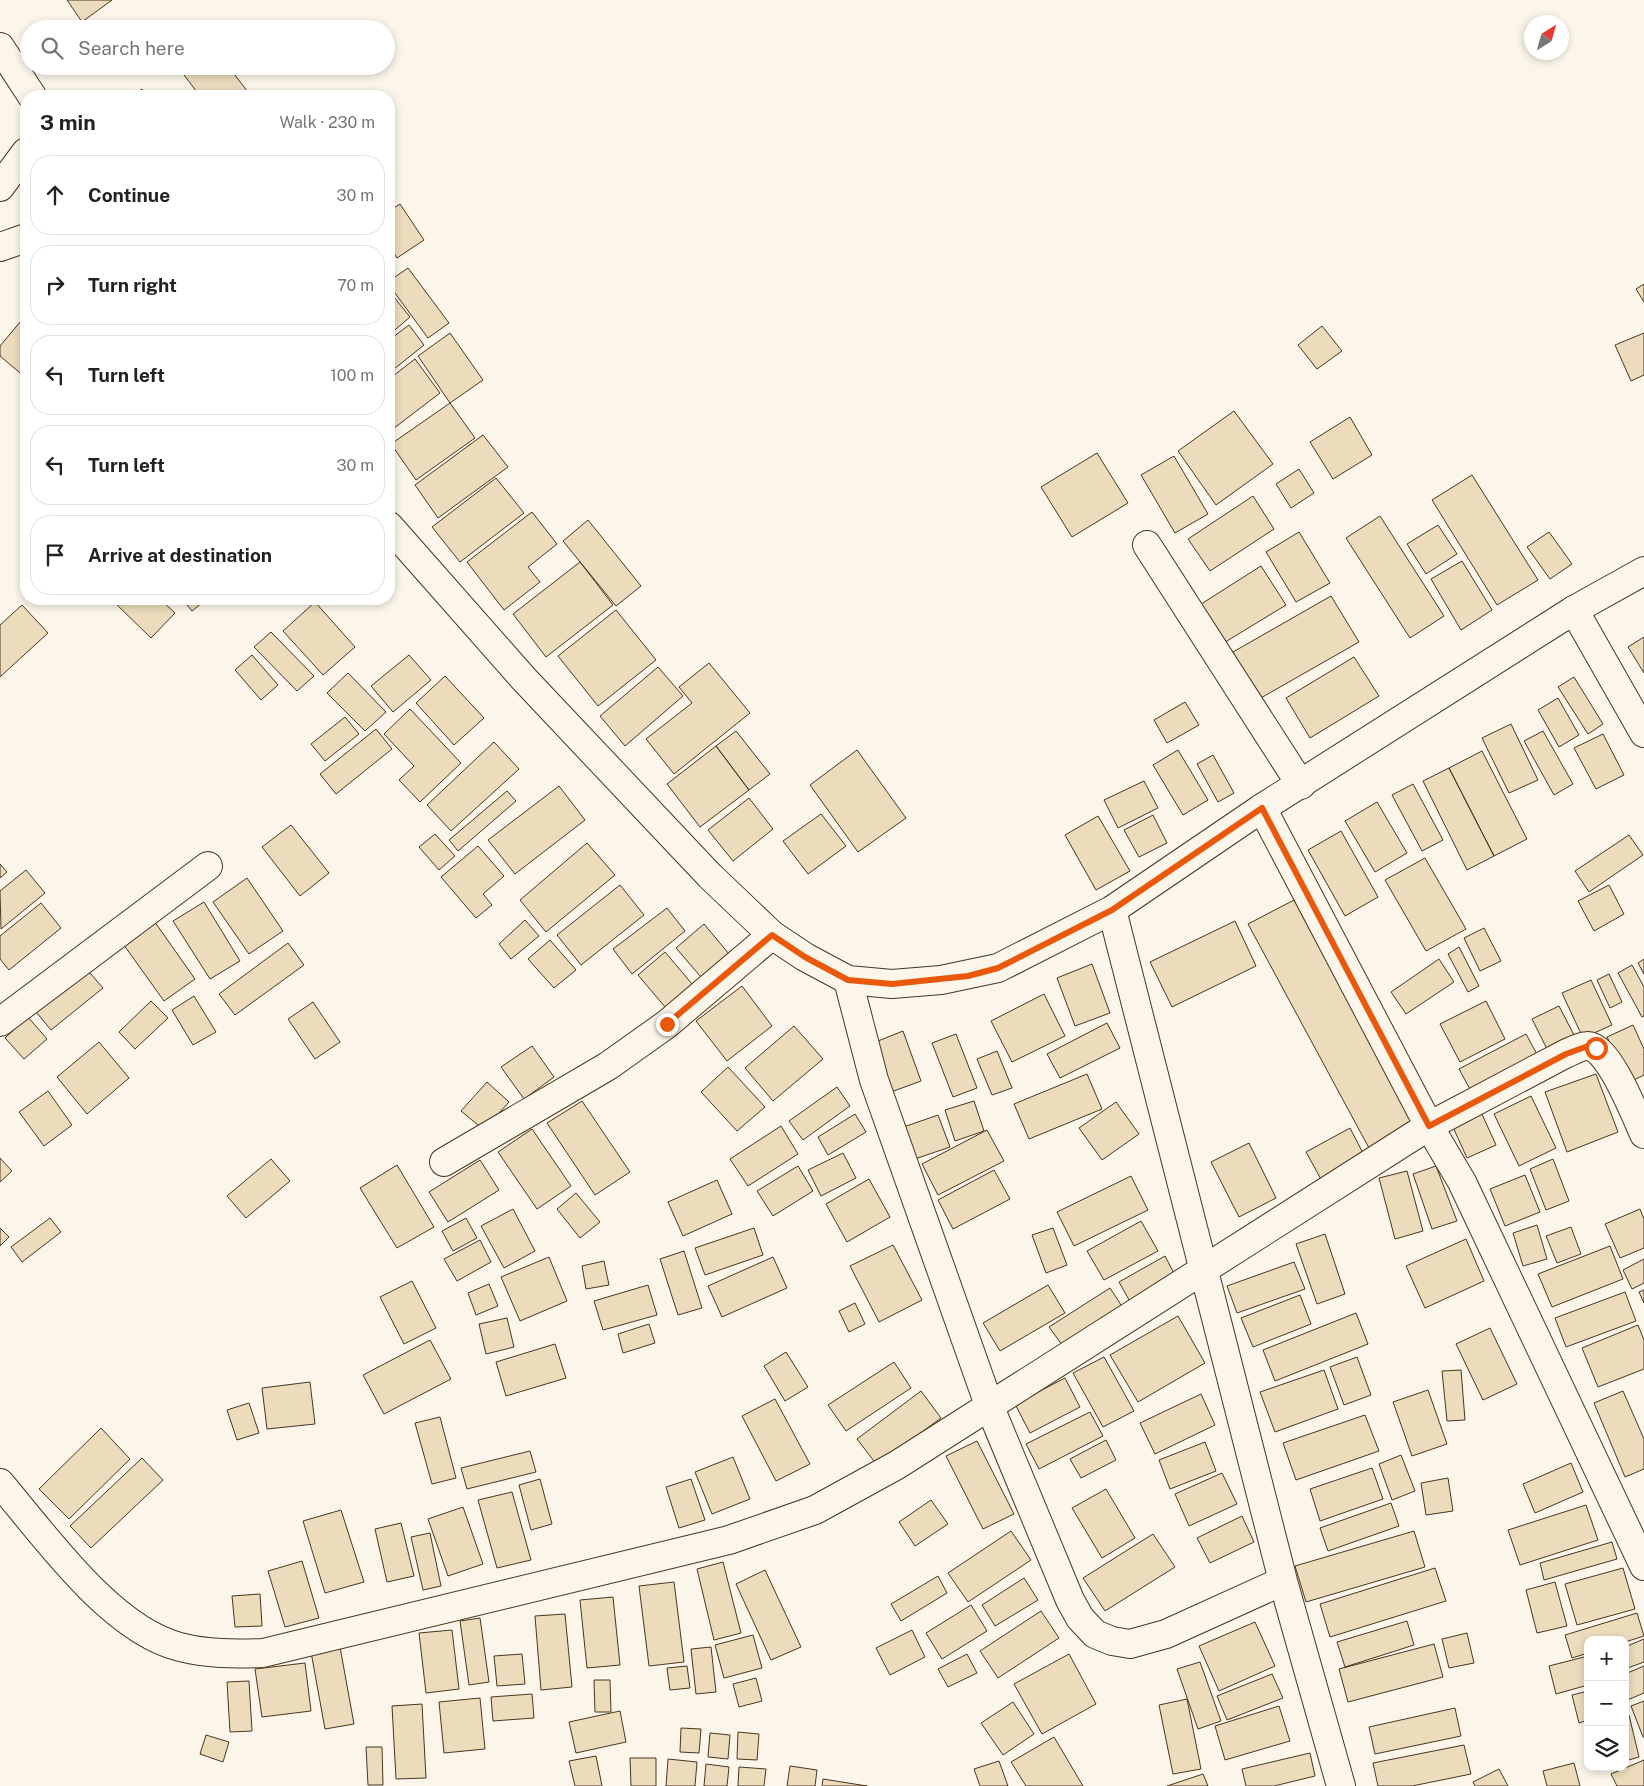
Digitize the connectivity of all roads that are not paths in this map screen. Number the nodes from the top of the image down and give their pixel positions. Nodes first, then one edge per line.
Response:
1 (0, 46) edge
2 (28, 90) edge
3 (20, 160) edge
4 (0, 187) edge
5 (20, 240) edge
6 (0, 247) edge
7 (395, 533) edge
8 (1147, 546) dead end
9 (1644, 571) edge
10 (1574, 610) junction
11 (1644, 733) edge
12 (1301, 785) junction
13 (1262, 808) junction
14 (208, 866) dead end
15 (1112, 910) junction
16 (772, 935) junction
17 (848, 980) junction
18 (0, 1022) edge
19 (1429, 1126) junction
20 (1644, 1134) edge
21 (444, 1162) dead end
22 (1203, 1268) junction
23 (989, 1405) junction
24 (0, 1483) edge
25 (1644, 1566) edge
26 (1283, 1581) junction
27 (1341, 1786) edge

1 - 2 street
3 - 4 street
5 - 6 street
7 - 16 street
8 - 12 street
9 - 10 street
10 - 11 street
10 - 12 street
12 - 13 street
13 - 15 street
13 - 19 street
14 - 18 street
15 - 17 street
15 - 22 street
16 - 17 street
16 - 21 street
17 - 23 street
19 - 20 street
19 - 22 street
19 - 25 street
22 - 23 street
22 - 26 street
23 - 24 street
23 - 26 street
26 - 27 street

